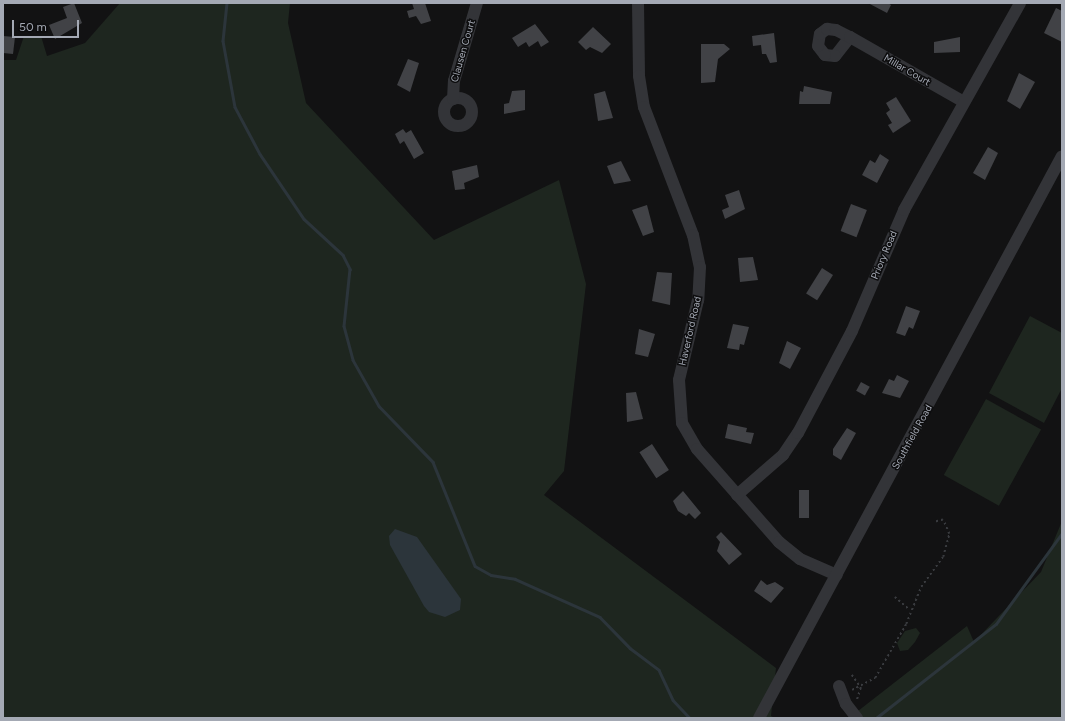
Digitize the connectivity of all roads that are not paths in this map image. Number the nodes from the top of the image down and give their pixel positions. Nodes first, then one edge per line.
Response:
1 (477, 3) edge
2 (638, 3) edge
3 (1020, 3) edge
4 (850, 37) dead end
5 (453, 99) dead end
6 (964, 102) junction
7 (1062, 156) edge
8 (737, 495) junction
9 (837, 575) junction
10 (840, 689) road end
11 (856, 716) edge
12 (759, 718) edge

1 - 5 street, Clausen Court
2 - 8 street, Haverford Road
3 - 6 street, Priory Road
4 - 6 street, Millar Court
6 - 8 street, Priory Road
7 - 9 street, Southfield Road
8 - 9 street, Haverford Road
9 - 12 street, Southfield Road
10 - 11 street

